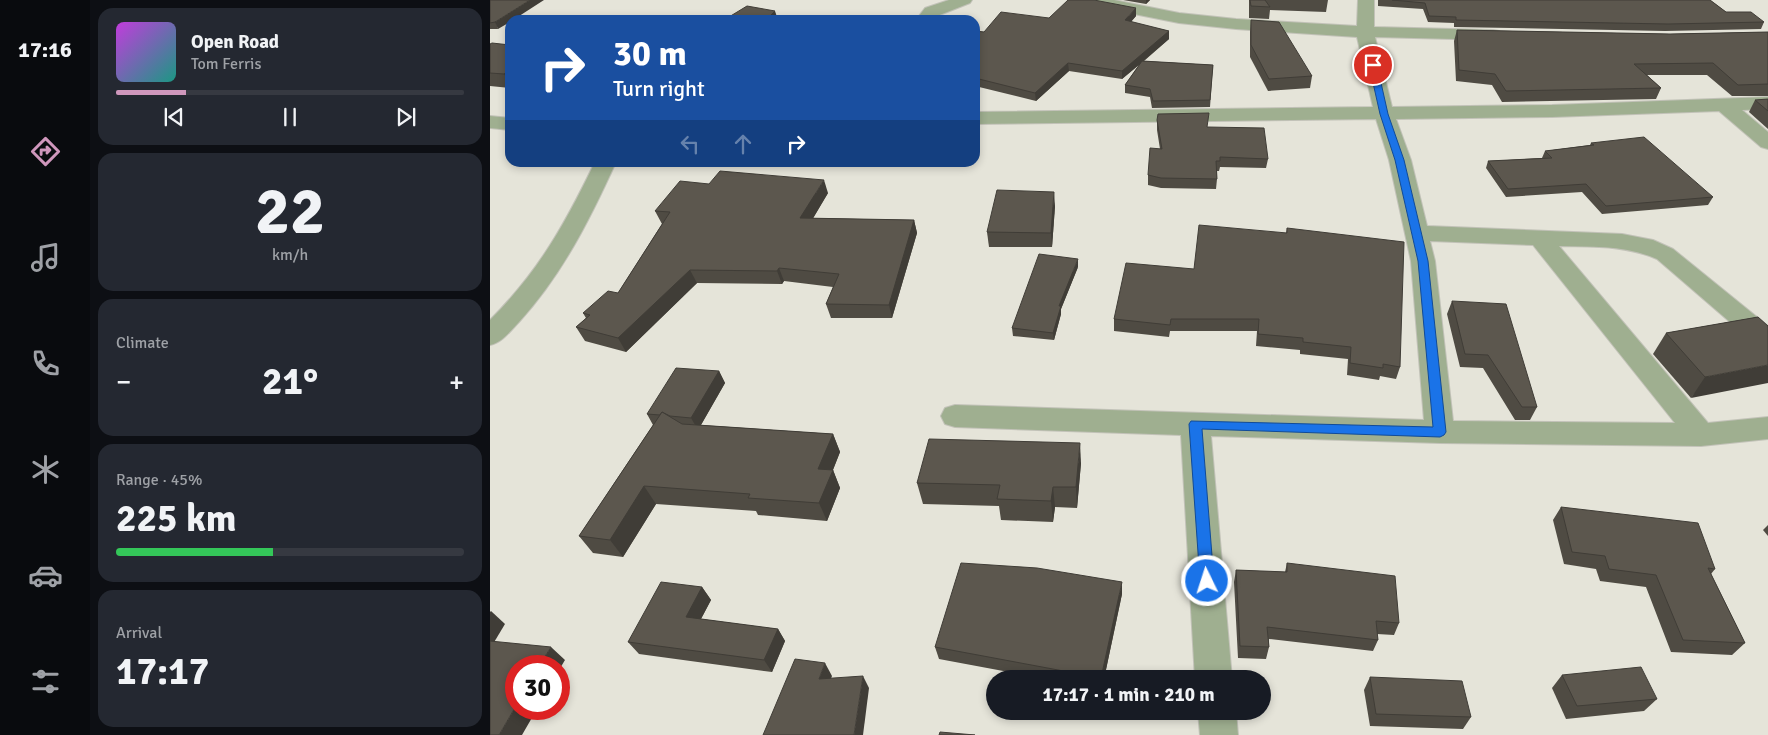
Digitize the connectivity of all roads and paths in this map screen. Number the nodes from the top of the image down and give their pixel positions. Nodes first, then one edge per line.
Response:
1 (964, 0) edge
2 (1089, 0) edge
3 (1366, 0) edge
4 (925, 12) edge
5 (1365, 32) junction
6 (1505, 35) edge
7 (1768, 103) edge
8 (1723, 104) junction
9 (1384, 114) junction
10 (980, 118) edge
11 (490, 122) edge
12 (505, 124) edge
13 (1768, 143) edge
14 (604, 167) edge
15 (1418, 233) junction
16 (1540, 238) junction
17 (490, 336) edge
18 (1768, 340) edge
19 (955, 416) dead end
20 (1195, 424) junction
21 (1768, 428) edge
22 (1440, 432) junction
23 (1701, 435) junction
24 (1213, 670) edge
25 (1218, 720) edge
26 (1219, 735) edge

1 - 4 street
2 - 5 street
3 - 5 street
5 - 6 street
5 - 9 street
7 - 8 street
8 - 9 street
8 - 13 street
9 - 10 street
9 - 15 street
11 - 12 street
14 - 17 street
15 - 16 street
15 - 22 street
16 - 18 street
16 - 23 street
19 - 20 street
20 - 22 street
20 - 24 street
21 - 23 street
22 - 23 street
25 - 26 street

